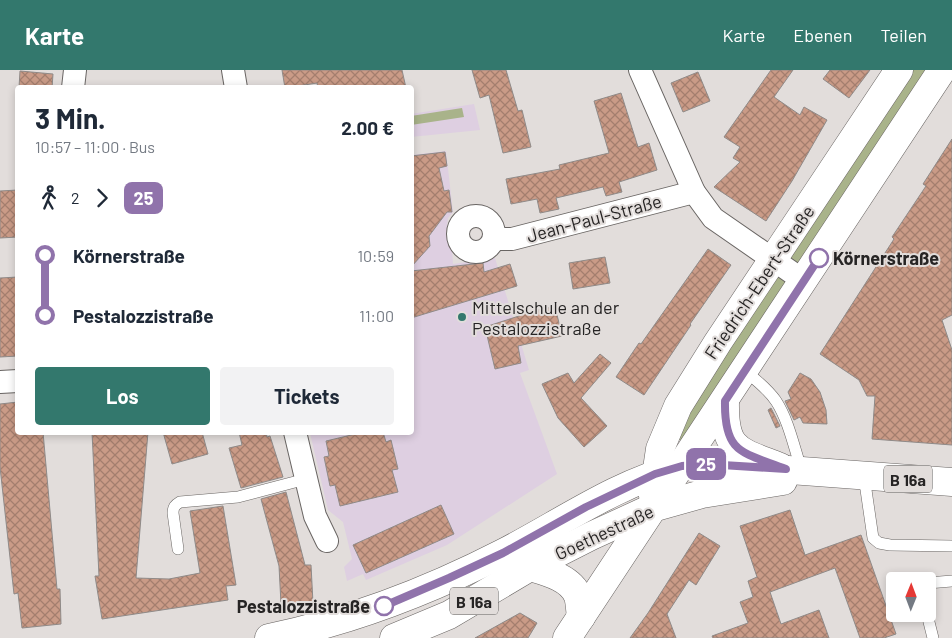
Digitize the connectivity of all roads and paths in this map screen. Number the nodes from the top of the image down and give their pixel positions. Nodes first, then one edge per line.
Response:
1 (75, 70) edge
2 (233, 70) edge
3 (640, 70) edge
4 (899, 70) edge
5 (942, 70) edge
6 (73, 85) edge
7 (236, 85) edge
8 (694, 192) junction
9 (494, 239) dead end
10 (773, 261) junction
11 (804, 281) junction
12 (744, 371) junction
13 (15, 381) edge
14 (0, 382) edge
15 (725, 401) junction
16 (296, 435) edge
17 (682, 466) junction
18 (794, 470) junction
19 (655, 474) junction
20 (832, 474) junction
21 (864, 476) junction
22 (306, 479) junction
23 (952, 482) edge
24 (652, 508) junction
25 (327, 541) dead end
26 (952, 546) edge
27 (178, 549) dead end
28 (530, 567) junction
29 (952, 581) edge
30 (936, 582) edge
31 (929, 622) edge
32 (574, 627) edge
33 (269, 638) edge
34 (394, 638) edge
35 (933, 638) edge

1 - 6 street
2 - 7 street
3 - 8 street
4 - 10 street, Friedrich-Ebert-Straße
5 - 11 street, Friedrich-Ebert-Straße
8 - 9 street, Jean-Paul-Straße
8 - 10 street
10 - 11 street
10 - 19 street, Friedrich-Ebert-Straße
11 - 12 street, Friedrich-Ebert-Straße
12 - 15 street, Friedrich-Ebert-Straße
12 - 18 lane
13 - 14 street
15 - 17 street, Friedrich-Ebert-Straße
15 - 18 street
16 - 22 street
17 - 18 street, Goethestraße / B 16a
17 - 19 street, Goethestraße / B 16a
17 - 24 street, Friedrich-Ebert-Straße
18 - 20 street, Goethestraße / B 16a
19 - 24 street, Friedrich-Ebert-Straße
19 - 33 street, Goethestraße / B 16a
20 - 21 street, Goethestraße / B 16a
20 - 24 street, Goethestraße / B 16a
21 - 23 street, Goethestraße / B 16a
21 - 26 lane
22 - 25 street
22 - 27 lane
24 - 28 street, Goethestraße / B 16a
24 - 32 street, Friedrich-Ebert-Straße
28 - 32 street
28 - 34 street, Goethestraße / B 16a
29 - 30 lane
31 - 35 lane

